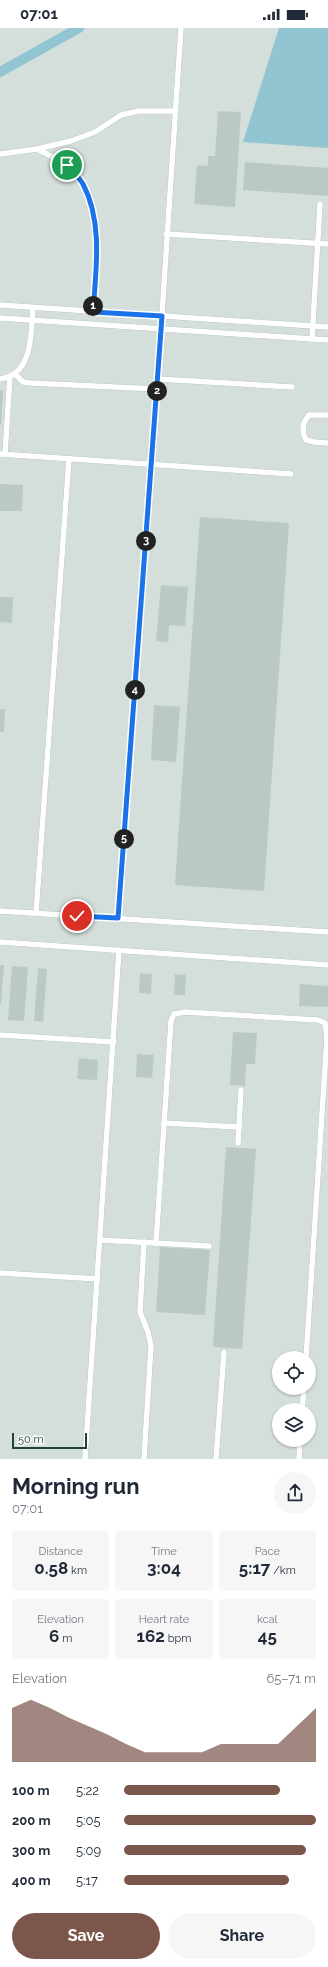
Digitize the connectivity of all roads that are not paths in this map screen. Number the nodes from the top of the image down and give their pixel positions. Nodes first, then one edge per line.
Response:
1 (181, 28) edge
2 (175, 111) junction
3 (36, 149) junction
4 (0, 154) edge
5 (320, 204) dead end
6 (166, 234) junction
7 (318, 243) junction
8 (328, 244) edge
9 (0, 305) edge
10 (33, 308) junction
11 (93, 312) junction
12 (162, 316) junction
13 (0, 318) edge
14 (32, 320) junction
15 (312, 326) junction
16 (328, 327) edge
17 (161, 329) junction
18 (312, 339) junction
19 (328, 340) edge
20 (12, 375) junction
21 (0, 379) edge
22 (158, 379) junction
23 (292, 387) dead end
24 (157, 389) junction
25 (328, 415) edge
26 (328, 443) edge
27 (2, 454) edge
28 (69, 459) junction
29 (152, 464) junction
30 (291, 474) dead end
31 (0, 911) edge
32 (36, 913) junction
33 (118, 918) junction
34 (328, 932) edge
35 (0, 942) edge
36 (119, 950) junction
37 (328, 965) edge
38 (0, 1035) edge
39 (114, 1042) junction
40 (241, 1090) dead end
41 (164, 1123) junction
42 (239, 1127) junction
43 (238, 1143) dead end
44 (100, 1240) junction
45 (144, 1242) junction
46 (156, 1243) junction
47 (209, 1246) dead end
48 (0, 1273) edge
49 (98, 1279) junction
50 (306, 1351) edge
51 (224, 1352) dead end
52 (300, 1447) edge
53 (85, 1459) edge
54 (144, 1459) edge
55 (216, 1459) edge
56 (299, 1459) edge

1 - 2 lane
2 - 3 lane
2 - 6 lane
3 - 4 lane
3 - 11 lane
5 - 7 lane
6 - 7 lane
6 - 12 lane
7 - 8 lane
7 - 15 lane
9 - 10 lane
10 - 11 lane
10 - 14 lane
11 - 12 lane
12 - 15 lane
12 - 17 lane
13 - 14 lane
14 - 17 lane
14 - 20 lane
15 - 16 lane
15 - 18 lane
17 - 18 lane
17 - 22 lane
18 - 19 lane
20 - 21 lane
20 - 24 lane
20 - 27 lane
22 - 23 lane
22 - 24 lane
24 - 29 lane
25 - 26 lane
27 - 28 lane
28 - 29 lane
28 - 32 lane
29 - 30 lane
29 - 33 lane
31 - 32 lane
32 - 33 lane
33 - 34 lane
35 - 36 lane
36 - 37 lane
36 - 39 lane
38 - 39 lane
39 - 44 lane
40 - 42 lane
41 - 42 lane
41 - 46 lane
41 - 50 lane
42 - 43 lane
44 - 45 lane
44 - 49 lane
45 - 46 lane
45 - 54 lane
46 - 47 lane
48 - 49 lane
49 - 53 lane
51 - 55 lane
52 - 56 lane

